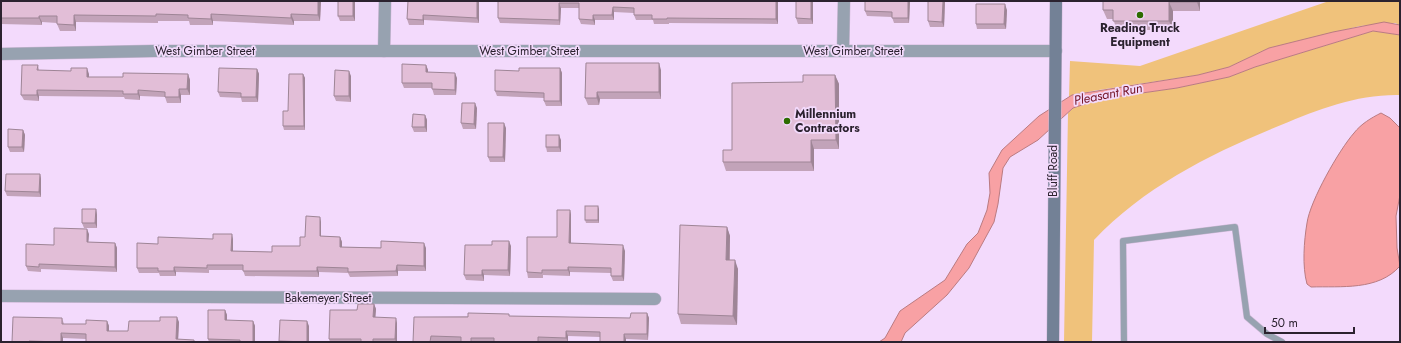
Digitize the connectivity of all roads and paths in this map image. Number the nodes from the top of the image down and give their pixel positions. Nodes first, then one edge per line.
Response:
1 (385, 1) edge
2 (844, 1) edge
3 (1056, 1) edge
4 (844, 51) junction
5 (384, 52) junction
6 (1056, 52) junction
7 (1, 54) edge
8 (1, 296) edge
9 (655, 299) dead end
10 (1052, 342) edge
11 (1124, 342) edge
12 (1282, 342) edge

1 - 5 street
2 - 4 street
3 - 6 main road, Bluff Road
4 - 5 street, West Gimber Street
4 - 6 street, West Gimber Street
5 - 7 street, West Gimber Street
6 - 10 main road, Bluff Road
8 - 9 street, Bakemeyer Street
11 - 12 lane

